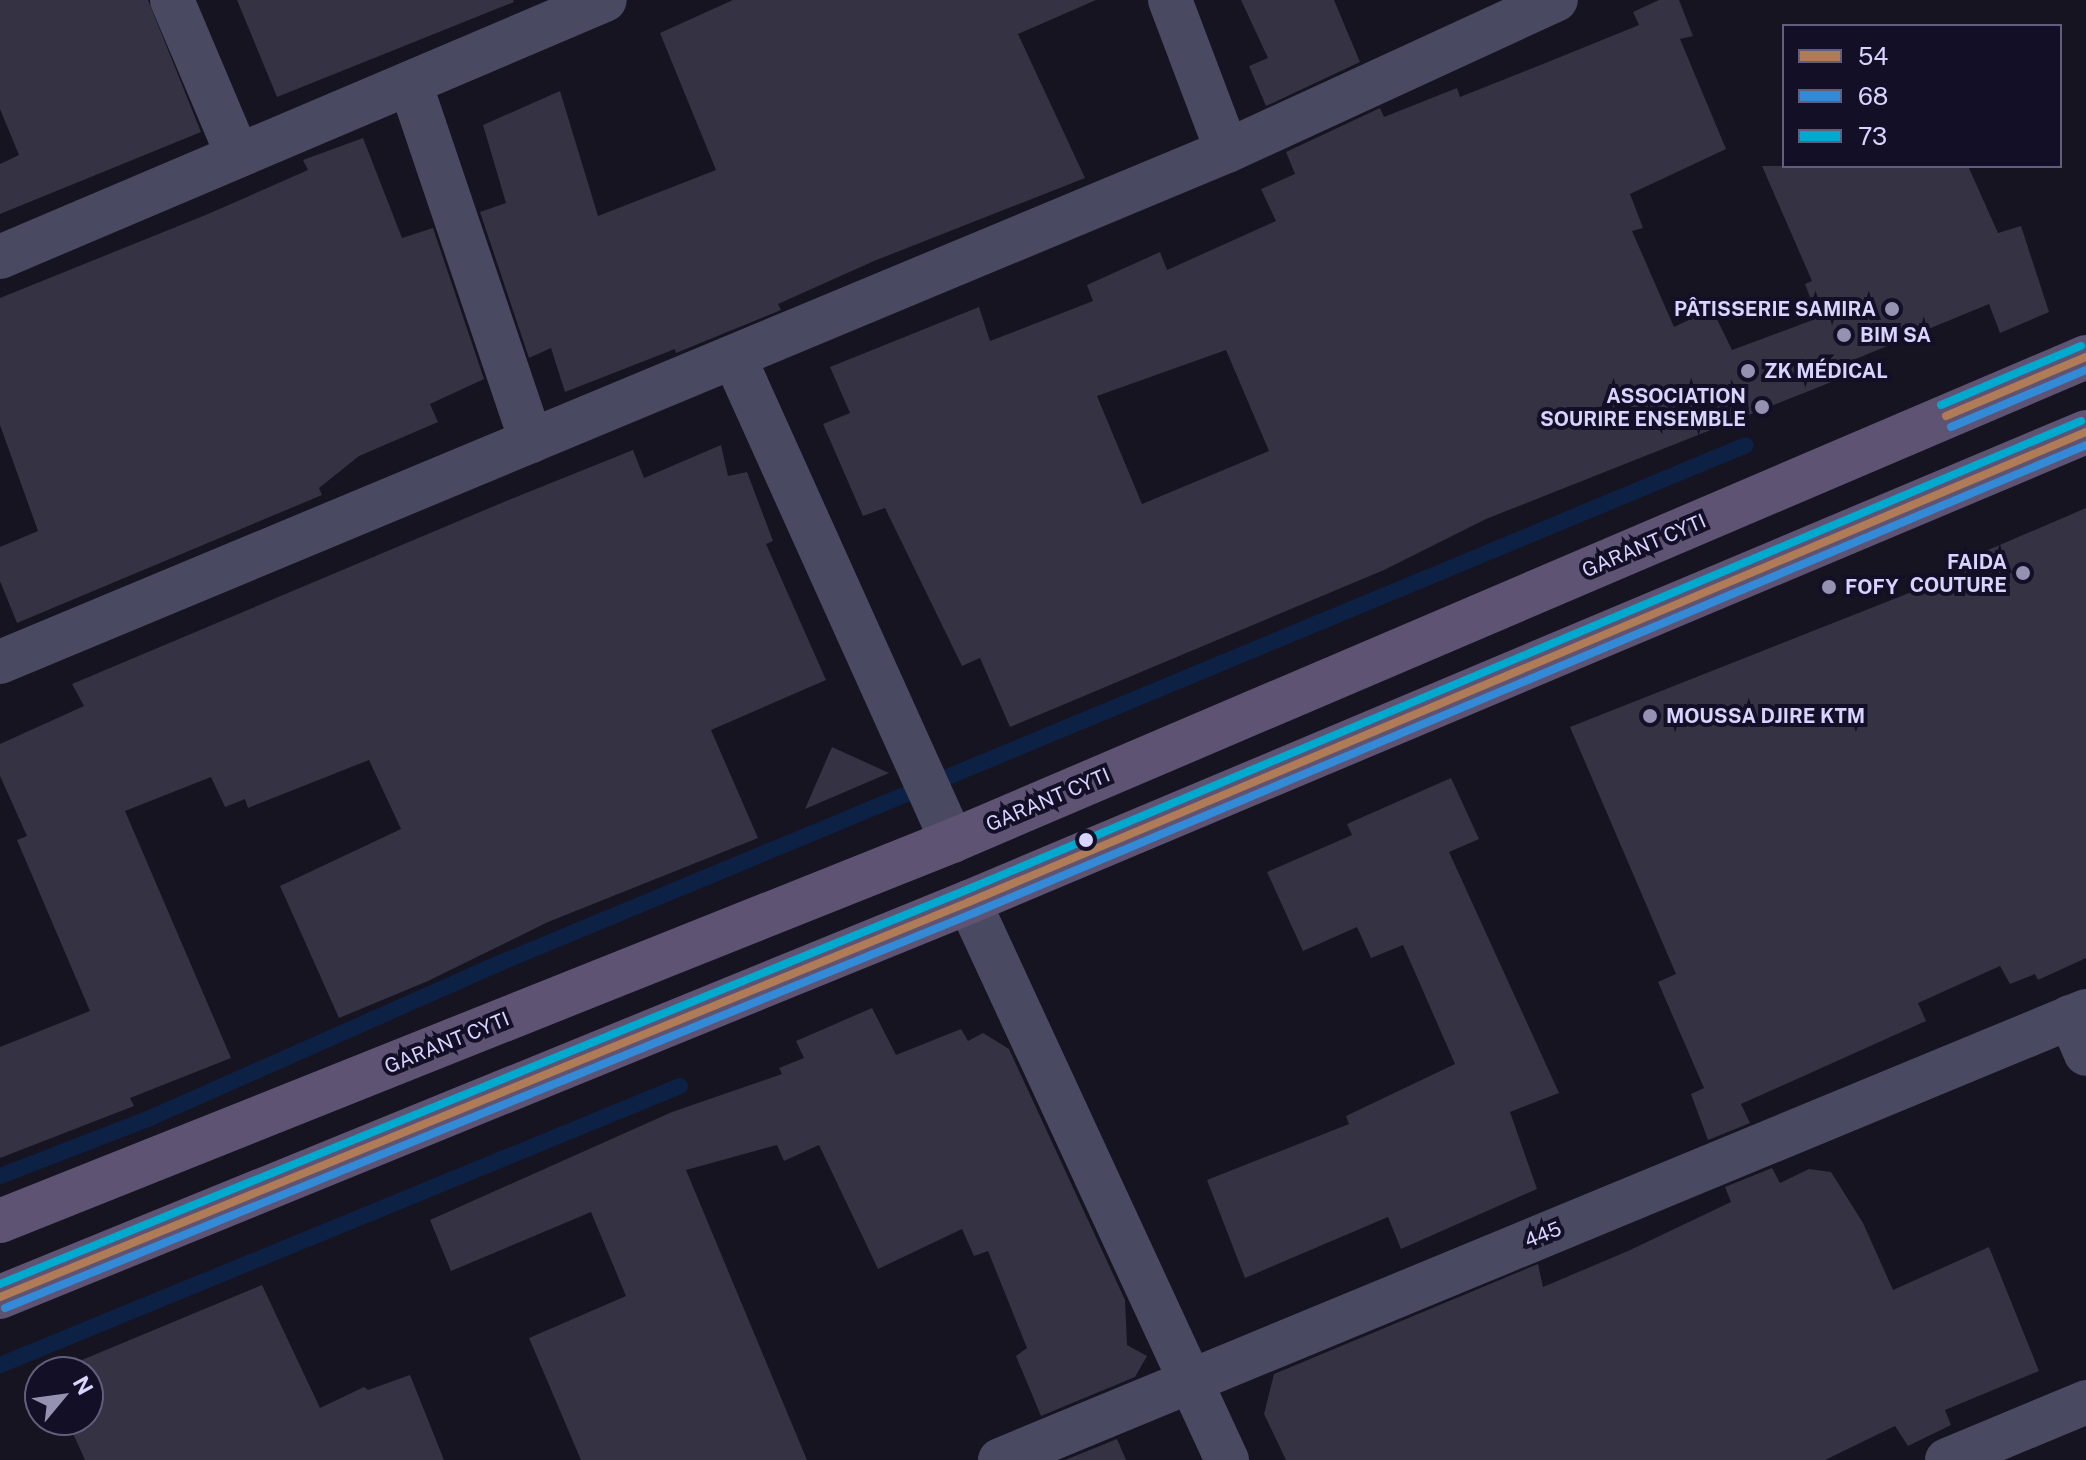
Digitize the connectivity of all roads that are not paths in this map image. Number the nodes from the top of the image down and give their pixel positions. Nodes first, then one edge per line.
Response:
1 (172, 0) edge
2 (605, 0) edge
3 (1170, 0) edge
4 (1556, 0) edge
5 (410, 83) junction
6 (1227, 151) junction
7 (238, 156) junction
8 (0, 257) edge
9 (734, 357) junction
10 (2086, 357) edge
11 (2086, 432) edge
12 (531, 441) junction
13 (0, 662) edge
14 (952, 841) junction
15 (969, 902) junction
16 (2081, 1027) edge
17 (0, 1221) edge
18 (0, 1297) edge
19 (1191, 1381) junction
20 (2086, 1402) edge
21 (1000, 1460) edge
22 (1227, 1460) edge
23 (1947, 1460) edge

1 - 7 street
2 - 5 street
3 - 6 street
4 - 6 street
5 - 7 street
5 - 12 street
6 - 9 street
7 - 8 street
9 - 12 street
9 - 14 street
10 - 14 main road, GARANT CYTI
11 - 15 main road
12 - 13 street
14 - 17 main road, GARANT CYTI
15 - 18 main road
15 - 19 street
16 - 19 street, 445
19 - 21 street, 445
19 - 22 street
20 - 23 street

